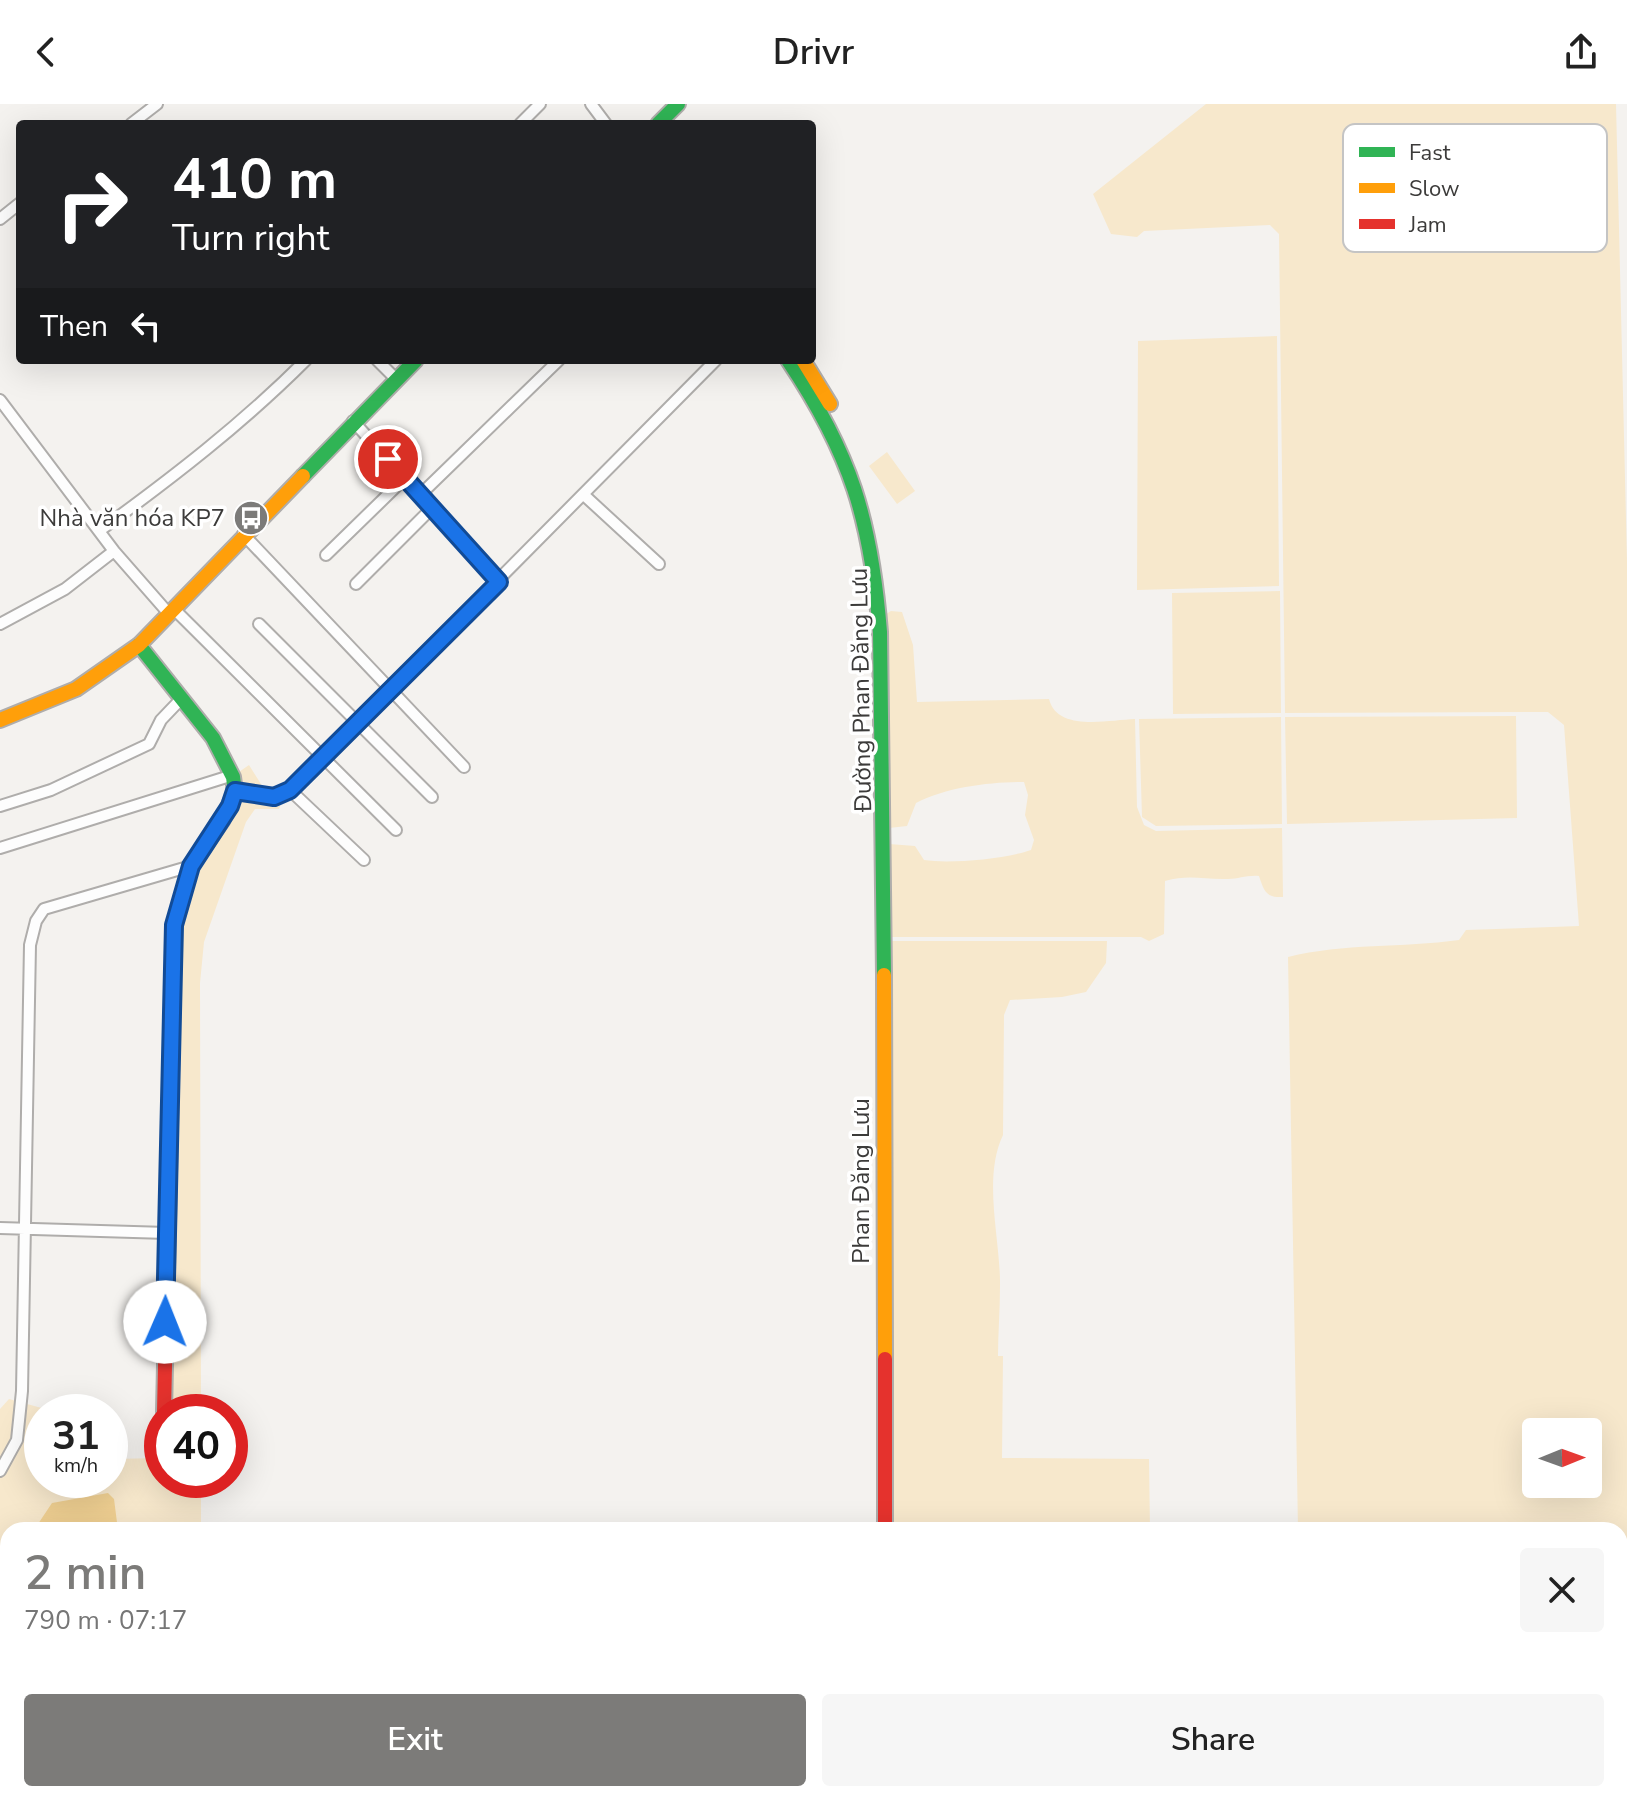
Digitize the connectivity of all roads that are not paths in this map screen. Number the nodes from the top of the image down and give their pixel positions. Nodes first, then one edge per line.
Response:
1 (157, 104) edge
2 (540, 104) edge
3 (678, 104) edge
4 (136, 120) edge
5 (524, 120) edge
6 (662, 120) edge
7 (16, 206) edge
8 (0, 219) edge
9 (302, 364) edge
10 (381, 364) edge
11 (412, 364) edge
12 (555, 364) edge
13 (712, 364) edge
14 (791, 364) edge
15 (806, 364) edge
16 (396, 379) junction
17 (0, 400) edge
18 (353, 421) junction
19 (835, 424) junction
20 (405, 478) junction
21 (420, 495) junction
22 (585, 496) junction
23 (432, 508) junction
24 (99, 531) junction
25 (243, 534) junction
26 (114, 551) junction
27 (326, 555) dead end
28 (659, 564) dead end
29 (499, 582) junction
30 (356, 584) dead end
31 (173, 612) junction
32 (0, 624) edge
33 (259, 624) dead end
34 (139, 645) junction
35 (390, 688) junction
36 (182, 698) junction
37 (0, 720) edge
38 (356, 721) junction
39 (321, 757) junction
40 (464, 767) dead end
41 (233, 775) junction
42 (290, 790) junction
43 (235, 791) junction
44 (432, 797) dead end
45 (0, 806) edge
46 (396, 830) dead end
47 (884, 831) joint
48 (0, 848) edge
49 (364, 860) dead end
50 (191, 866) junction
51 (0, 1228) edge
52 (24, 1229) junction
53 (167, 1233) junction
54 (164, 1394) edge
55 (0, 1471) edge
56 (885, 1522) edge

1 - 4 street
2 - 5 street
3 - 6 street
7 - 8 street
9 - 24 street
10 - 16 street
11 - 16 street
12 - 21 street
13 - 22 street
14 - 19 street, Đường Phan Đăng Lưu
15 - 19 street, Đường Phan Đăng Lưu
16 - 18 street
17 - 24 street
18 - 20 street
18 - 25 street
19 - 47 street, Đường Phan Đăng Lưu
20 - 21 street
20 - 27 street
21 - 23 street
22 - 28 street
22 - 29 street
23 - 29 street
23 - 30 street
24 - 26 street
25 - 31 street
25 - 35 street
26 - 31 street
26 - 32 street
29 - 35 street
31 - 34 street
31 - 39 street
33 - 38 street
34 - 36 street
34 - 37 street
35 - 38 street
35 - 40 street
36 - 41 street
36 - 45 street
38 - 39 street
38 - 44 street
39 - 42 street
39 - 46 street
41 - 43 street
41 - 48 street
42 - 43 street
42 - 49 street
43 - 50 street
47 - 56 street, Phan Đăng Lưu
50 - 52 street
50 - 53 street
51 - 52 street
52 - 53 street
52 - 55 street
53 - 54 street

